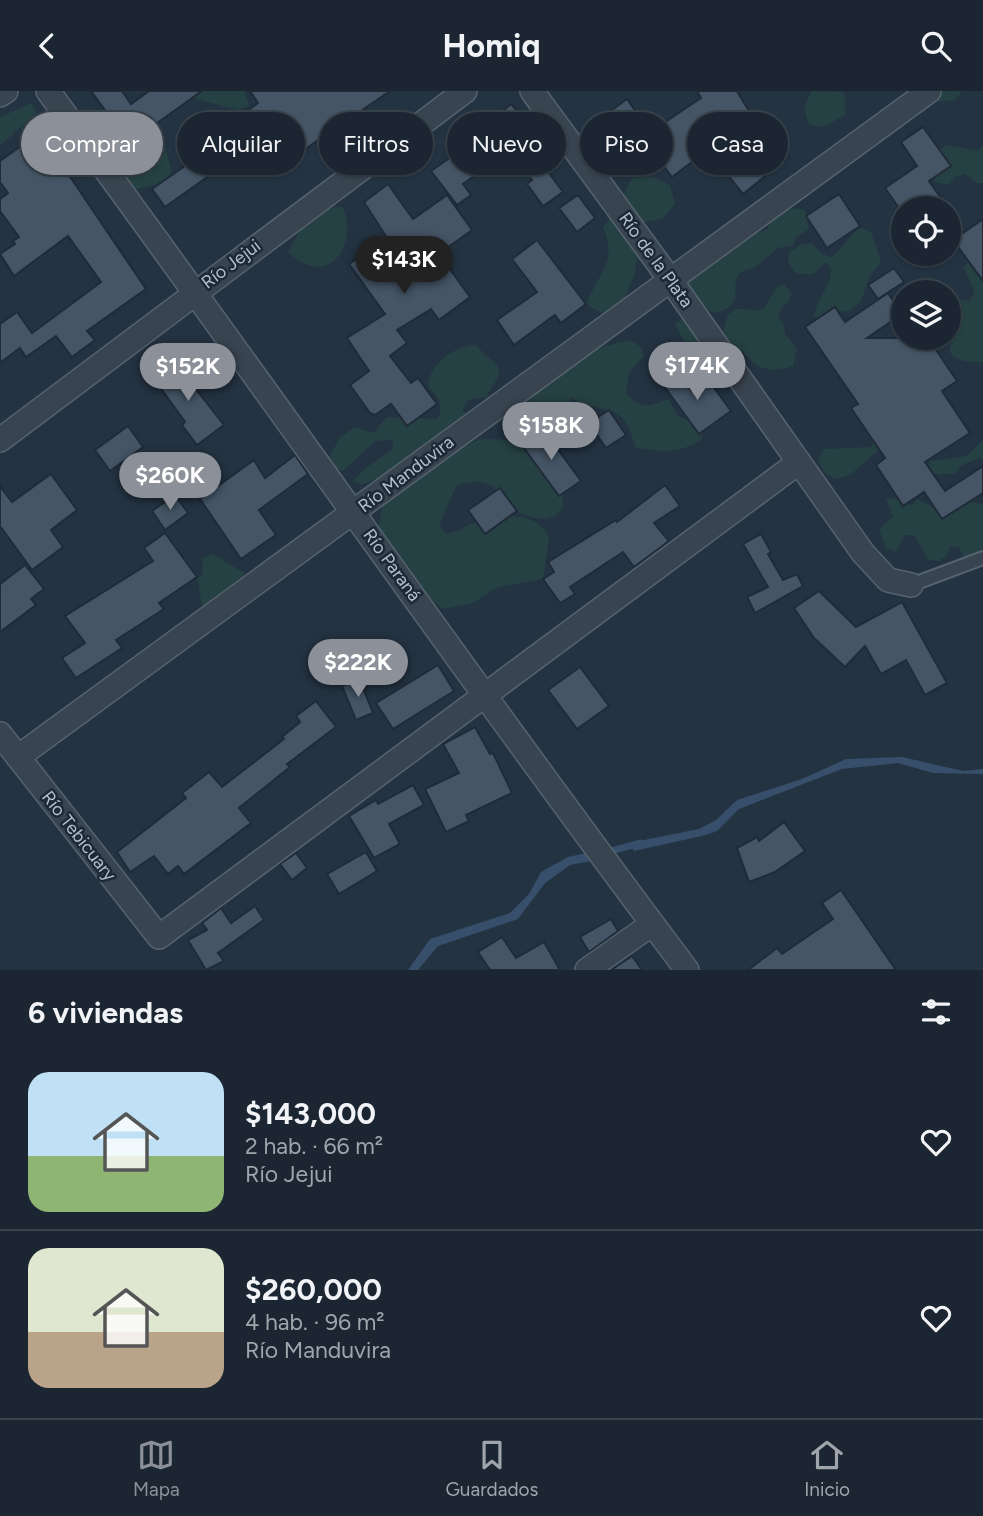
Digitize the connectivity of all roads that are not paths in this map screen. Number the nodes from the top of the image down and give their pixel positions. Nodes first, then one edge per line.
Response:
1 (6, 91) edge
2 (48, 91) edge
3 (465, 91) edge
4 (532, 91) edge
5 (929, 91) edge
6 (0, 96) edge
7 (669, 278) junction
8 (195, 291) junction
9 (0, 440) edge
10 (799, 462) junction
11 (355, 513) junction
12 (983, 558) edge
13 (911, 586) joint
14 (486, 695) junction
15 (0, 734) edge
16 (18, 757) junction
17 (652, 924) junction
18 (587, 970) edge
19 (687, 970) edge

1 - 6 street
2 - 8 street, Río Paraná
3 - 8 street, Río Jejui
4 - 7 street, Río de la Plata
5 - 7 street, Río Manduvira
7 - 10 street, Río de la Plata
7 - 11 street, Río Manduvira
8 - 9 street, Río Jejui
8 - 11 street, Río Paraná
10 - 13 street, Río de la Plata
10 - 14 street
11 - 14 street, Río Paraná
11 - 16 street, Río Manduvira
12 - 13 lane
14 - 16 street, Río Tebicuary
14 - 17 street, Río Paraná
15 - 16 street, Río Tebicuary
17 - 18 street
17 - 19 street, Río Paraná

